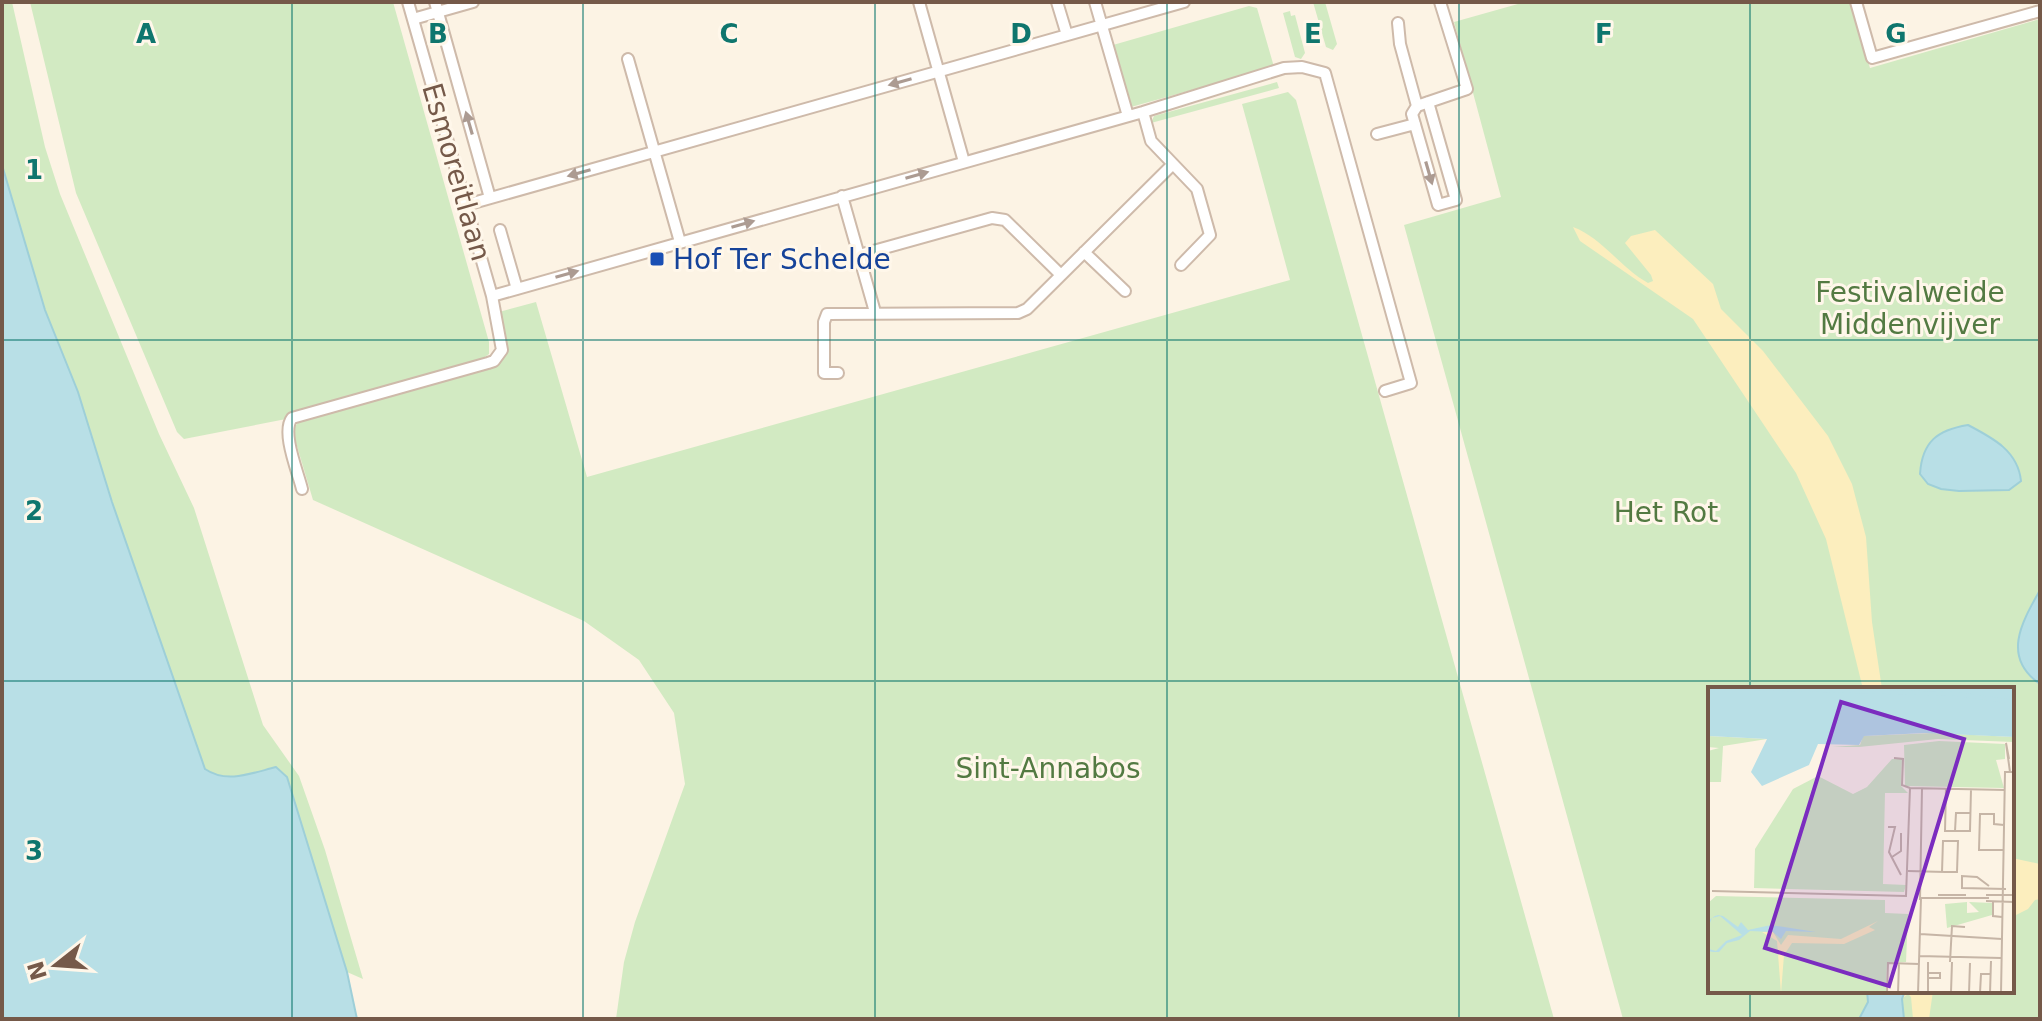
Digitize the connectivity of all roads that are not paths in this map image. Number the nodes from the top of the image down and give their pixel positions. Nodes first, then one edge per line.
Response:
1 (408, 2) edge
2 (473, 2) edge
3 (919, 2) edge
4 (1057, 2) edge
5 (1095, 2) edge
6 (1184, 2) edge
7 (1440, 2) edge
8 (1856, 2) edge
9 (436, 7) edge
10 (2040, 11) edge
11 (413, 19) junction
12 (1398, 23) dead end
13 (1102, 25) junction
14 (1067, 35) junction
15 (628, 59) dead end
16 (939, 71) junction
17 (1423, 104) junction
18 (1143, 112) junction
19 (1128, 116) junction
20 (1415, 124) junction
21 (1377, 134) dead end
22 (654, 151) junction
23 (964, 162) junction
24 (1173, 164) junction
25 (842, 196) junction
26 (490, 198) junction
27 (466, 205) junction
28 (500, 230) dead end
29 (680, 242) junction
30 (1084, 252) junction
31 (859, 255) junction
32 (1181, 265) dead end
33 (1061, 275) junction
34 (517, 289) junction
35 (1125, 291) dead end
36 (492, 296) junction
37 (875, 312) junction
38 (838, 373) dead end
39 (1385, 391) dead end
40 (302, 489) dead end

1 - 11 street, Esmoreitlaan
2 - 9 street
3 - 16 street
4 - 14 street
5 - 13 street
6 - 13 street
7 - 17 street
8 - 10 street
9 - 11 street
26 -> 9 street, Esmoreitlaan
11 - 27 street, Esmoreitlaan
12 - 17 street
13 - 14 street
13 - 19 street
14 - 16 street
15 - 22 street
16 -> 22 street
16 - 23 street
17 - 20 street
20 -> 17 street
18 - 19 street
18 - 24 street
18 - 39 street
19 - 23 street
20 - 21 street
22 -> 26 street
22 - 29 street
25 -> 23 street
24 - 30 street
24 - 32 street
29 -> 25 street
25 - 31 street
26 - 27 street
27 - 36 street, Esmoreitlaan
28 - 34 street, Esmoreitlaan
34 -> 29 street
30 - 33 street
30 - 35 street
31 - 33 street
31 - 37 street
33 - 37 street
34 - 36 street
36 - 40 street, Esmoreitlaan
37 - 38 street

